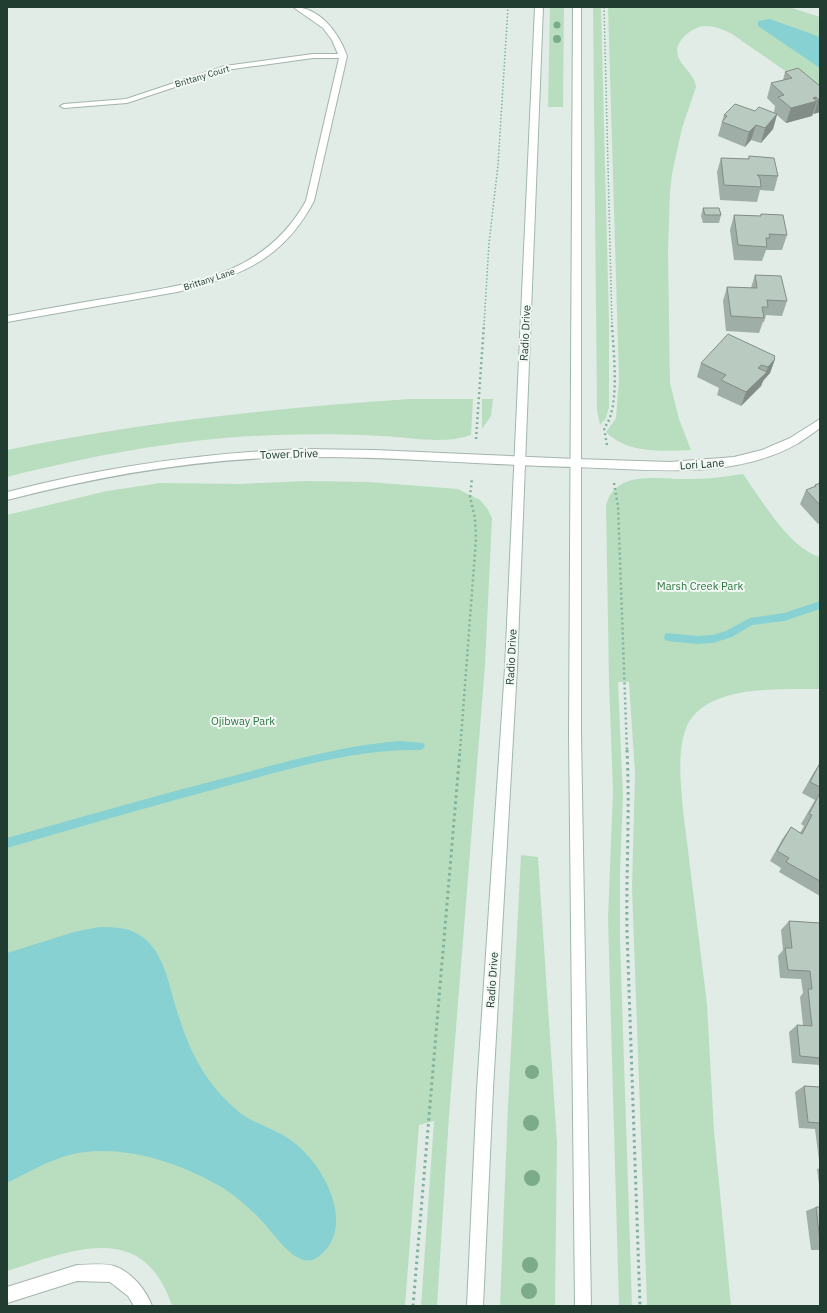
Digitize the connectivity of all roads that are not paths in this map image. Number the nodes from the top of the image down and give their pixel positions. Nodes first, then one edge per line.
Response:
1 (297, 7) edge
2 (539, 7) edge
3 (576, 7) edge
4 (343, 56) junction
5 (64, 106) dead end
6 (7, 320) edge
7 (820, 423) edge
8 (520, 463) junction
9 (575, 463) junction
10 (7, 496) edge
11 (7, 1295) edge
12 (144, 1306) edge
13 (475, 1306) edge
14 (583, 1306) edge

1 - 4 main road
2 - 8 main road, Radio Drive
3 - 9 main road
4 - 5 main road, Brittany Court
4 - 6 main road, Brittany Lane
7 - 9 main road, Lori Lane
8 - 9 main road, Tower Drive
8 - 10 main road, Tower Drive
8 - 13 main road, Radio Drive
9 - 14 main road
11 - 12 main road

